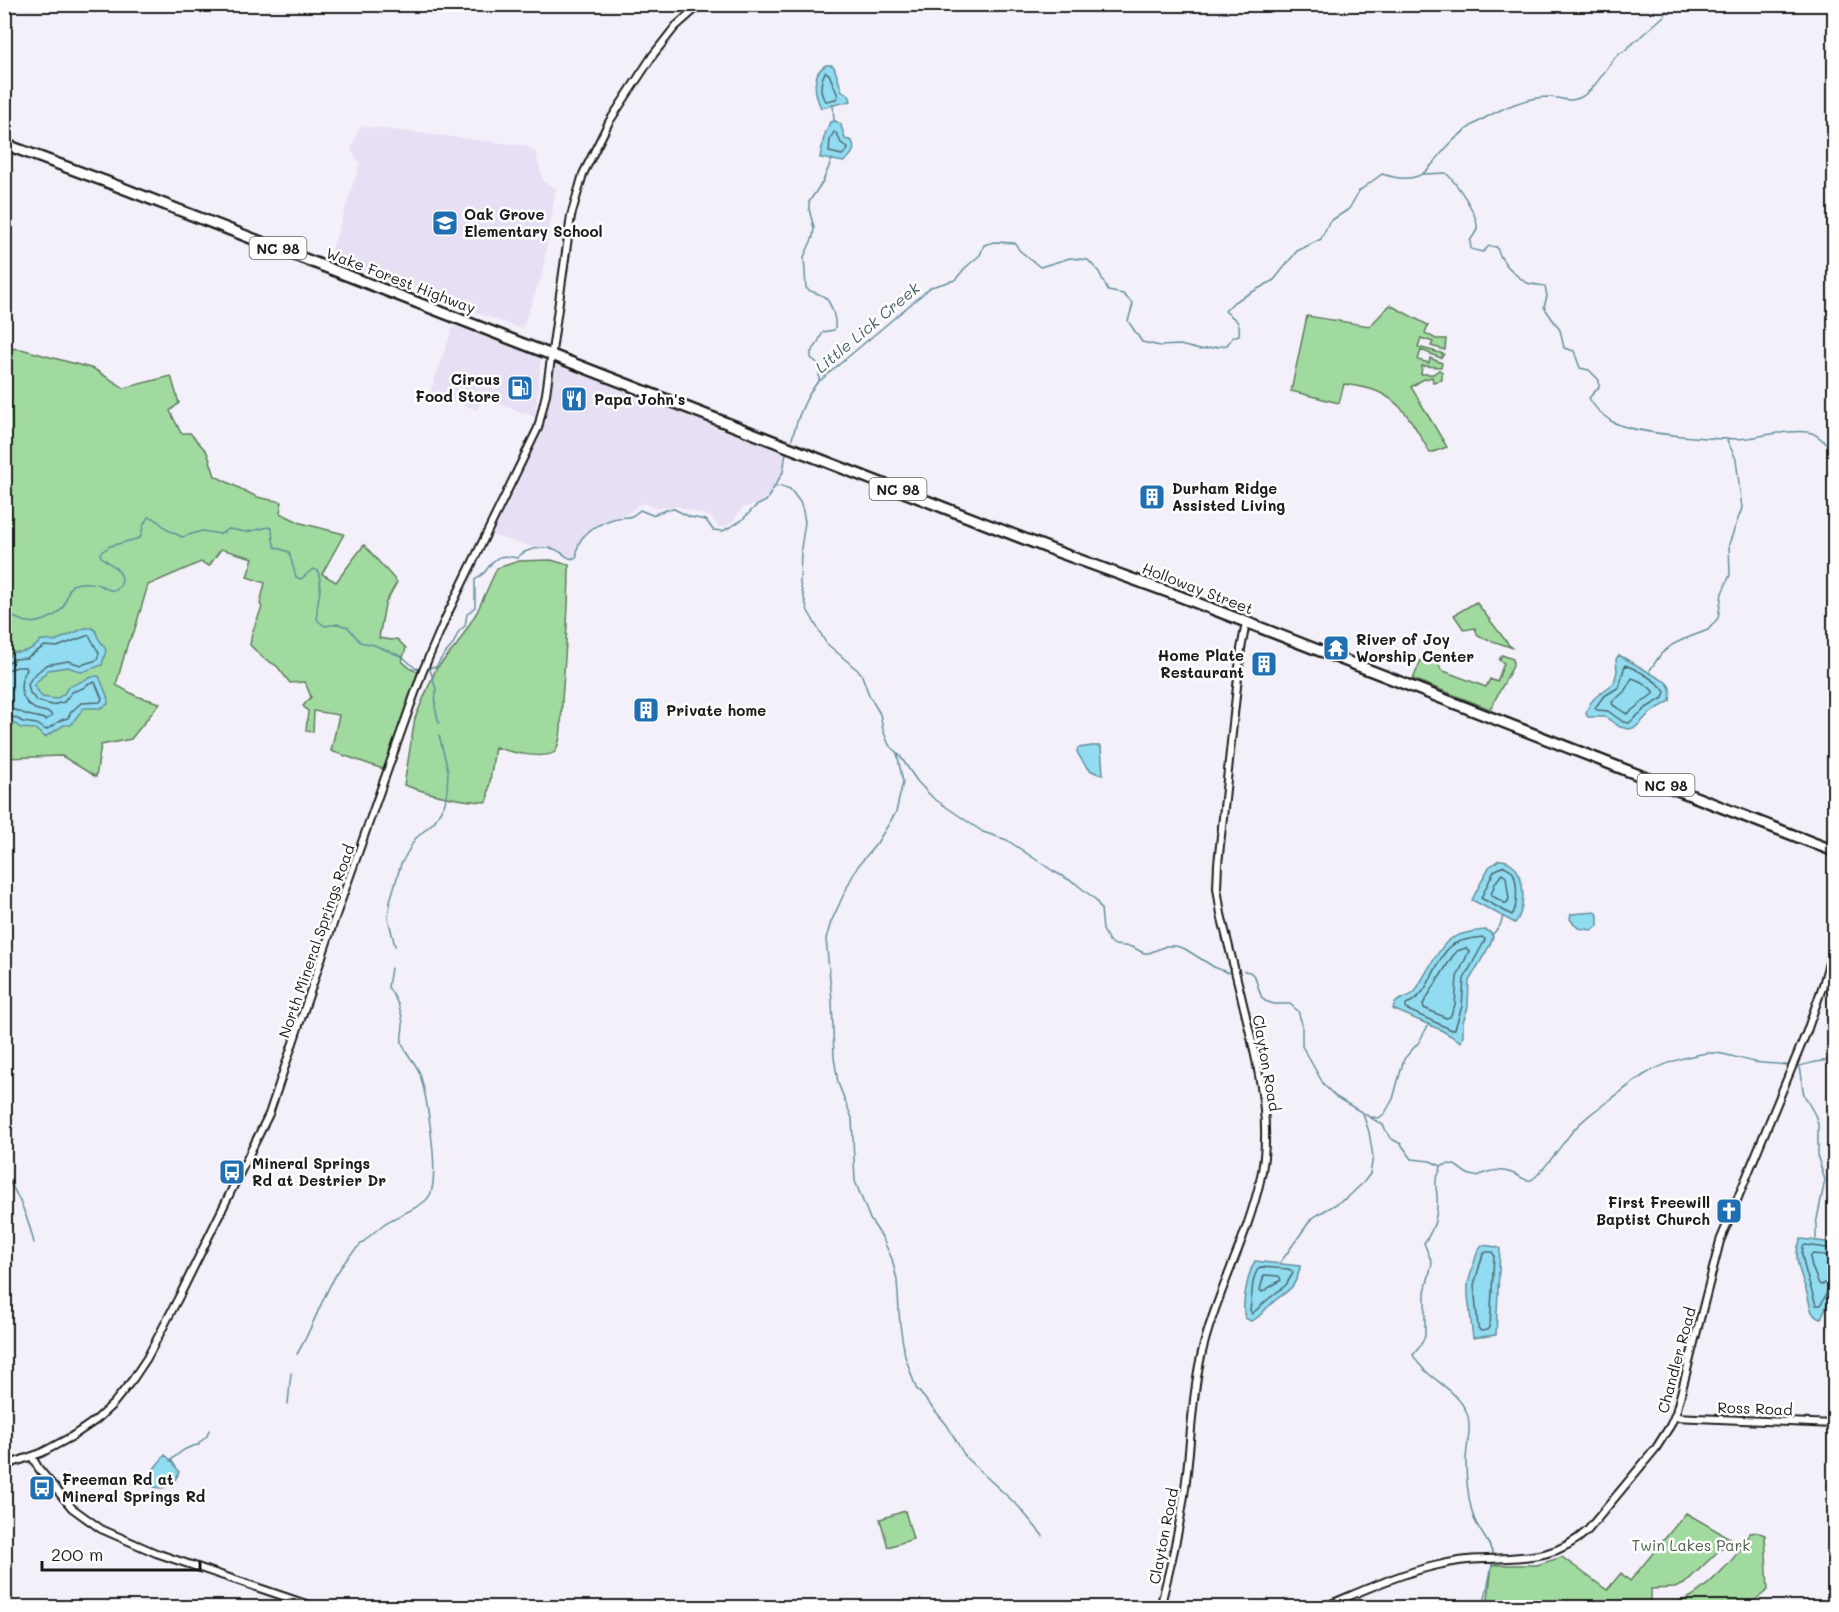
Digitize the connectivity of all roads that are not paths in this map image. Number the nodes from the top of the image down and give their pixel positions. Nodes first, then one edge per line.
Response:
1 (701, 4) edge
2 (4, 144) edge
3 (551, 354) junction
4 (1246, 623) junction
5 (1834, 851) edge
6 (1834, 944) edge
7 (1674, 1417) junction
8 (1834, 1424) edge
9 (32, 1457) junction
10 (4, 1466) edge
11 (318, 1608) edge
12 (1160, 1608) edge
13 (1321, 1608) edge

1 - 3 street, North Mineral Springs Road
2 - 3 highway, Wake Forest Highway / NC 98
3 - 4 highway, Holloway Street / NC 98
3 - 9 street, North Mineral Springs Road
4 - 5 highway, Holloway Street / NC 98
4 - 12 street, Clayton Road
6 - 7 street, Chandler Road
7 - 8 street, Ross Road
7 - 13 street, Chandler Road
9 - 10 street, North Mineral Springs Road
9 - 11 street

